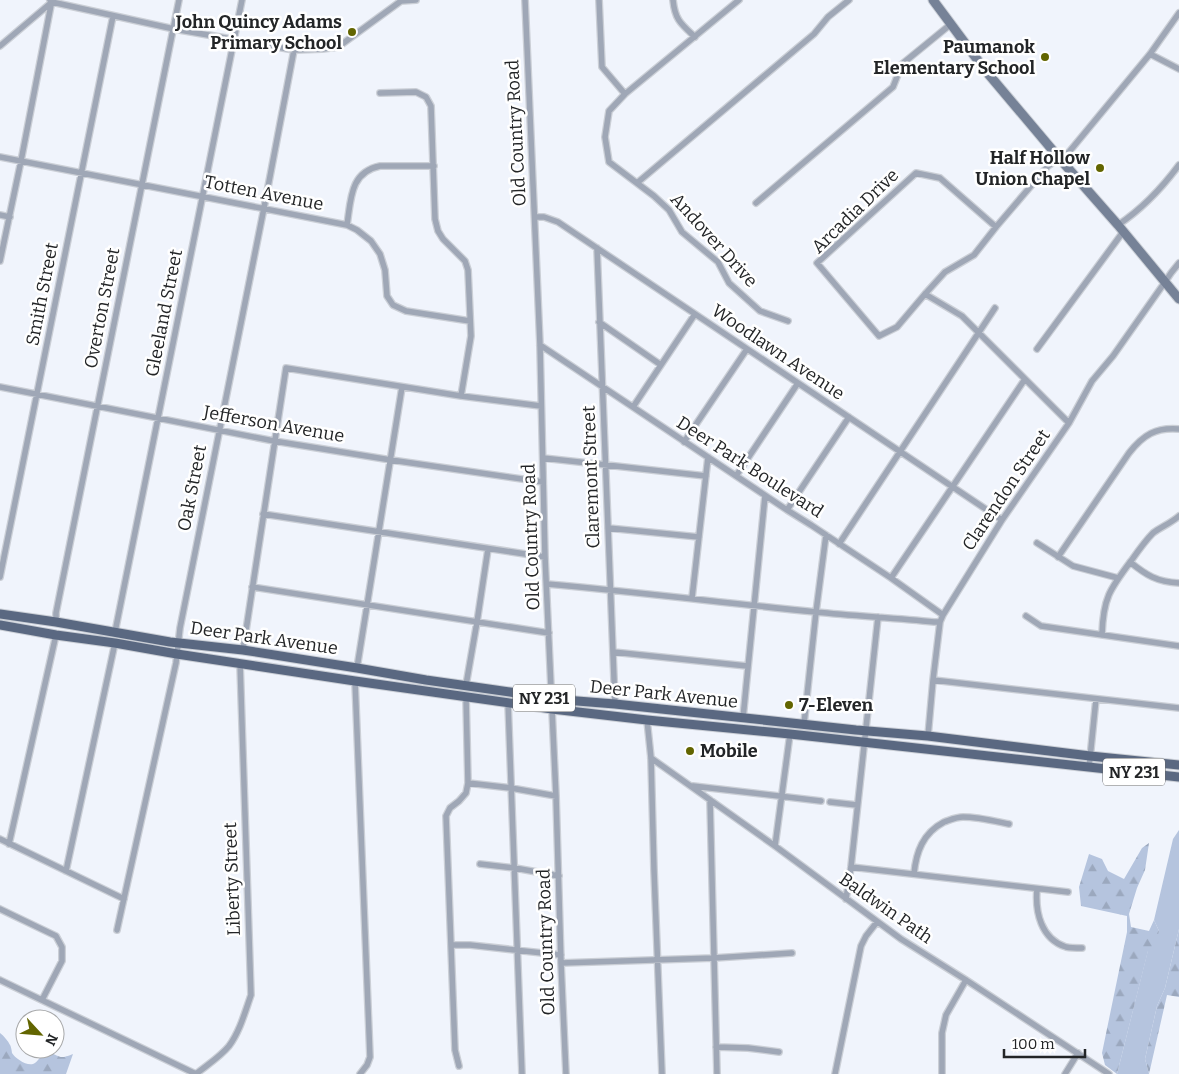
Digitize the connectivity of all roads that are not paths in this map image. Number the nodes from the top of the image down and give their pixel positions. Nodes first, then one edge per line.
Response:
1 (179, 0) edge
2 (242, 0) edge
3 (416, 0) edge
4 (525, 0) edge
5 (599, 0) edge
6 (673, 0) edge
7 (739, 0) edge
8 (849, 0) edge
9 (933, 0) edge
10 (52, 1) edge
11 (1179, 13) edge
12 (113, 16) junction
13 (951, 24) junction
14 (174, 29) junction
15 (695, 37) junction
16 (234, 40) junction
17 (0, 46) edge
18 (294, 50) junction
19 (1150, 54) junction
20 (1179, 69) edge
21 (380, 93) dead end
22 (625, 94) junction
23 (0, 157) edge
24 (1060, 159) junction
25 (21, 162) junction
26 (1179, 165) edge
27 (434, 166) junction
28 (82, 173) junction
29 (637, 184) junction
30 (142, 186) junction
31 (203, 196) junction
32 (756, 202) dead end
33 (264, 208) junction
34 (0, 215) edge
35 (10, 217) junction
36 (535, 218) junction
37 (347, 224) junction
38 (996, 227) junction
39 (1121, 229) junction
40 (597, 248) junction
41 (0, 261) edge
42 (1179, 263) edge
43 (1165, 282) junction
44 (925, 294) junction
45 (1179, 299) edge
46 (995, 308) dead end
47 (695, 314) junction
48 (788, 320) dead end
49 (470, 321) junction
50 (599, 322) junction
51 (979, 332) junction
52 (540, 346) junction
53 (747, 349) junction
54 (1037, 349) dead end
55 (661, 365) junction
56 (1024, 379) junction
57 (798, 383) junction
58 (0, 387) edge
59 (402, 387) junction
60 (603, 387) junction
61 (37, 394) junction
62 (461, 396) junction
63 (98, 406) junction
64 (541, 406) junction
65 (633, 407) junction
66 (849, 417) junction
67 (158, 418) junction
68 (1069, 423) junction
69 (1179, 429) edge
70 (219, 430) junction
71 (274, 440) junction
72 (684, 442) junction
73 (900, 451) junction
74 (708, 457) junction
75 (543, 458) junction
76 (391, 460) junction
77 (606, 466) junction
78 (706, 476) junction
79 (736, 476) junction
80 (543, 482) junction
81 (952, 486) junction
82 (765, 496) junction
83 (787, 510) junction
84 (263, 514) junction
85 (1179, 516) edge
86 (1002, 520) junction
87 (608, 528) junction
88 (379, 532) junction
89 (826, 535) junction
90 (699, 537) junction
91 (1037, 543) dead end
92 (839, 544) junction
93 (488, 549) junction
94 (545, 557) junction
95 (1058, 557) junction
96 (1130, 562) junction
97 (0, 577) edge
98 (892, 578) junction
99 (1118, 578) junction
100 (1179, 583) edge
101 (547, 584) junction
102 (252, 587) junction
103 (610, 590) junction
104 (692, 598) junction
105 (754, 605) junction
106 (368, 606) junction
107 (816, 612) junction
108 (0, 614) edge
109 (943, 615) junction
110 (1026, 616) dead end
111 (878, 617) junction
112 (56, 622) junction
113 (477, 622) junction
114 (940, 622) junction
115 (0, 626) edge
116 (115, 632) junction
117 (549, 633) junction
118 (56, 635) junction
119 (1102, 635) junction
120 (115, 643) junction
121 (178, 643) junction
122 (1179, 646) edge
123 (242, 650) junction
124 (613, 652) junction
125 (177, 654) junction
126 (240, 663) junction
127 (748, 666) junction
128 (357, 668) junction
129 (933, 680) junction
130 (355, 681) junction
131 (466, 685) junction
132 (466, 697) junction
133 (1096, 699) junction
134 (508, 702) junction
135 (552, 704) junction
136 (615, 704) junction
137 (1179, 708) edge
138 (743, 718) junction
139 (647, 720) junction
140 (804, 724) junction
141 (866, 730) junction
142 (790, 734) junction
143 (928, 736) junction
144 (864, 742) junction
145 (1090, 756) junction
146 (652, 758) junction
147 (1179, 765) edge
148 (1089, 768) junction
149 (1179, 777) edge
150 (468, 783) junction
151 (691, 786) junction
152 (511, 788) junction
153 (556, 796) junction
154 (782, 796) junction
155 (710, 800) junction
156 (821, 801) dead end
157 (830, 802) dead end
158 (857, 805) junction
159 (1010, 824) dead end
160 (0, 839) edge
161 (9, 844) junction
162 (775, 846) junction
163 (480, 864) dead end
164 (852, 867) junction
165 (515, 868) junction
166 (66, 871) junction
167 (914, 874) junction
168 (559, 876) junction
169 (1037, 889) junction
170 (1068, 892) dead end
171 (124, 899) junction
172 (846, 899) junction
173 (0, 909) edge
174 (877, 922) junction
175 (117, 930) dead end
176 (451, 945) junction
177 (1082, 948) dead end
178 (518, 950) junction
179 (792, 953) dead end
180 (561, 955) junction
181 (714, 958) junction
182 (658, 960) junction
183 (561, 962) junction
184 (0, 980) edge
185 (966, 980) junction
186 (42, 1000) junction
187 (716, 1047) junction
188 (779, 1052) dead end
189 (1078, 1053) junction
190 (459, 1066) dead end
191 (196, 1074) edge
192 (360, 1074) edge
193 (522, 1074) edge
194 (566, 1074) edge
195 (662, 1074) edge
196 (717, 1074) edge
197 (835, 1074) edge
198 (942, 1074) edge
199 (1065, 1074) edge
200 (1109, 1074) edge

1 - 14 street, Overton Street
2 - 16 street, Gleeland Street
3 - 18 street
4 - 36 street, Old Country Road
5 - 22 street
6 - 15 street
7 - 15 street, Andover Drive
8 - 29 street
9 - 13 main road
10 - 12 street
10 - 17 street
10 - 25 street
11 - 19 street, Arcadia Drive
12 - 14 street
12 - 28 street, Smith Street
13 - 24 main road
13 - 32 street
14 - 16 street
14 - 30 street, Overton Street
15 - 22 street, Andover Drive
16 - 18 street
16 - 31 street, Gleeland Street
18 - 33 street, Oak Street
19 - 20 street
19 - 24 street, Arcadia Drive
21 - 27 street
22 - 29 street, Andover Drive
23 - 25 street, Totten Avenue
24 - 38 street, Arcadia Drive
24 - 39 main road
25 - 28 street, Totten Avenue
25 - 35 street
26 - 39 street
27 - 37 street
27 - 49 street
28 - 30 street, Totten Avenue
28 - 61 street, Smith Street
29 - 48 street, Andover Drive
30 - 31 street, Totten Avenue
30 - 63 street, Overton Street
31 - 33 street, Totten Avenue
31 - 67 street, Gleeland Street
33 - 37 street, Totten Avenue
33 - 70 street, Oak Street
34 - 35 street
35 - 41 street
36 - 40 street, Woodlawn Avenue
36 - 52 street, Old Country Road
37 - 49 street, Totten Avenue
38 - 44 street, Arcadia Drive
38 - 44 street, Arcadia Drive
39 - 43 main road
39 - 54 street
40 - 47 street, Woodlawn Avenue
40 - 50 street, Claremont Street
42 - 43 street, Clarendon Street
43 - 45 main road
43 - 68 street, Clarendon Street
44 - 51 street
46 - 51 street
47 - 53 street, Woodlawn Avenue
47 - 55 street
49 - 62 street
50 - 55 street
50 - 60 street, Claremont Street
51 - 56 street
51 - 73 street
52 - 60 street, Deer Park Boulevard
52 - 64 street, Old Country Road
53 - 57 street, Woodlawn Avenue
53 - 72 street
55 - 65 street
56 - 68 street
56 - 81 street
57 - 66 street, Woodlawn Avenue
57 - 79 street
58 - 61 street, Jefferson Avenue
59 - 62 street
59 - 71 street
59 - 76 street
60 - 65 street, Deer Park Boulevard
60 - 77 street, Claremont Street
61 - 63 street, Jefferson Avenue
61 - 97 street, Smith Street
62 - 64 street
63 - 67 street, Jefferson Avenue
63 - 112 street, Overton Street
64 - 75 street, Old Country Road
65 - 72 street, Deer Park Boulevard
66 - 73 street, Woodlawn Avenue
66 - 83 street
67 - 70 street, Jefferson Avenue
67 - 116 street, Gleeland Street
68 - 86 street, Clarendon Street
69 - 95 street
70 - 71 street, Jefferson Avenue
70 - 121 street, Oak Street
71 - 76 street, Jefferson Avenue
71 - 84 street
72 - 74 street, Deer Park Boulevard
73 - 81 street, Woodlawn Avenue
73 - 92 street
74 - 78 street
74 - 79 street, Deer Park Boulevard
75 - 77 street
75 - 80 street, Old Country Road
76 - 80 street, Jefferson Avenue
76 - 88 street
77 - 78 street
77 - 87 street, Claremont Street
78 - 90 street
79 - 82 street, Deer Park Boulevard
80 - 94 street, Old Country Road
81 - 86 street, Woodlawn Avenue
81 - 98 street
82 - 83 street, Deer Park Boulevard
82 - 105 street
83 - 89 street, Deer Park Boulevard
84 - 88 street
84 - 102 street
85 - 96 street
86 - 109 street, Clarendon Street
87 - 90 street
87 - 103 street, Claremont Street
88 - 93 street
88 - 106 street
89 - 92 street, Deer Park Boulevard
89 - 107 street
90 - 104 street
91 - 95 street
92 - 98 street, Deer Park Boulevard
93 - 94 street
93 - 113 street
94 - 101 street, Old Country Road
95 - 99 street
96 - 99 street
96 - 100 street
98 - 109 street, Deer Park Boulevard
99 - 119 street
101 - 103 street
101 - 117 street, Old Country Road
102 - 106 street
102 - 123 street
103 - 104 street
103 - 124 street, Claremont Street
104 - 105 street
105 - 107 street
105 - 127 street
106 - 113 street
106 - 128 street
107 - 111 street
107 - 140 street
108 - 112 main road, Deer Park Avenue / NY 231
109 - 114 street, Clarendon Street
110 - 119 street
111 - 114 street
111 - 141 street
112 - 116 main road, Deer Park Avenue / NY 231
113 - 117 street
113 - 131 street
114 - 129 street, Clarendon Street
115 - 118 main road, Deer Park Avenue / NY 231
116 - 121 main road, Deer Park Avenue / NY 231
117 - 135 street, Old Country Road
118 - 120 main road, Deer Park Avenue / NY 231
118 - 161 street
119 - 122 street
120 - 125 main road, Deer Park Avenue / NY 231
120 - 166 street
121 - 123 main road, Deer Park Avenue / NY 231
121 - 125 street, Oak Street
123 - 128 main road, Deer Park Avenue / NY 231
124 - 127 street
124 - 136 street, Claremont Street
125 - 126 main road, Deer Park Avenue / NY 231
125 - 171 street, Oak Street
126 - 130 main road, Deer Park Avenue / NY 231
126 - 191 street, Liberty Street
127 - 138 street
128 - 131 main road, Deer Park Avenue / NY 231
129 - 133 street
129 - 143 street, Clarendon Street
130 - 132 main road, Deer Park Avenue / NY 231
130 - 192 street
131 - 135 main road, Deer Park Avenue / NY 231
132 - 134 main road, Deer Park Avenue / NY 231
132 - 150 street
133 - 137 street
133 - 145 street
134 - 135 main road, Deer Park Avenue / NY 231
134 - 152 street
135 - 136 main road, Deer Park Avenue / NY 231
135 - 139 main road, Deer Park Avenue / NY 231
135 - 153 street, Old Country Road
136 - 138 main road, Deer Park Avenue / NY 231
138 - 140 main road, Deer Park Avenue / NY 231
139 - 142 main road, Deer Park Avenue / NY 231
139 - 146 street
140 - 141 main road, Deer Park Avenue / NY 231
141 - 143 main road, Deer Park Avenue / NY 231
141 - 144 street
142 - 144 main road, Deer Park Avenue / NY 231
142 - 154 street
143 - 145 main road, Deer Park Avenue / NY 231
144 - 148 main road, Deer Park Avenue / NY 231
144 - 158 street
145 - 147 main road, Deer Park Avenue / NY 231
145 - 148 street
146 - 151 street, Baldwin Path
146 - 182 street
148 - 149 main road, Deer Park Avenue / NY 231
150 - 152 street
150 - 176 street
151 - 154 street
151 - 155 street, Baldwin Path
152 - 153 street
152 - 165 street
153 - 168 street, Old Country Road
154 - 156 street
154 - 162 street
155 - 162 street, Baldwin Path
155 - 181 street
157 - 158 street
158 - 164 street
159 - 167 street
160 - 161 street
161 - 166 street
162 - 172 street, Baldwin Path
163 - 165 street
164 - 167 street
164 - 172 street
165 - 168 street
165 - 178 street
166 - 171 street
167 - 169 street
168 - 180 street, Old Country Road
169 - 170 street
169 - 177 street
171 - 175 street, Oak Street
172 - 174 street, Baldwin Path
173 - 186 street
174 - 185 street, Baldwin Path
174 - 197 street
176 - 178 street
176 - 190 street
178 - 180 street
178 - 193 street
179 - 181 street
180 - 183 street, Old Country Road
181 - 182 street
181 - 187 street
182 - 183 street
182 - 195 street
183 - 194 street, Old Country Road
184 - 186 street
185 - 189 street, Baldwin Path
185 - 198 street
186 - 191 street
187 - 188 street
187 - 196 street
189 - 199 street
189 - 200 street, Baldwin Path

